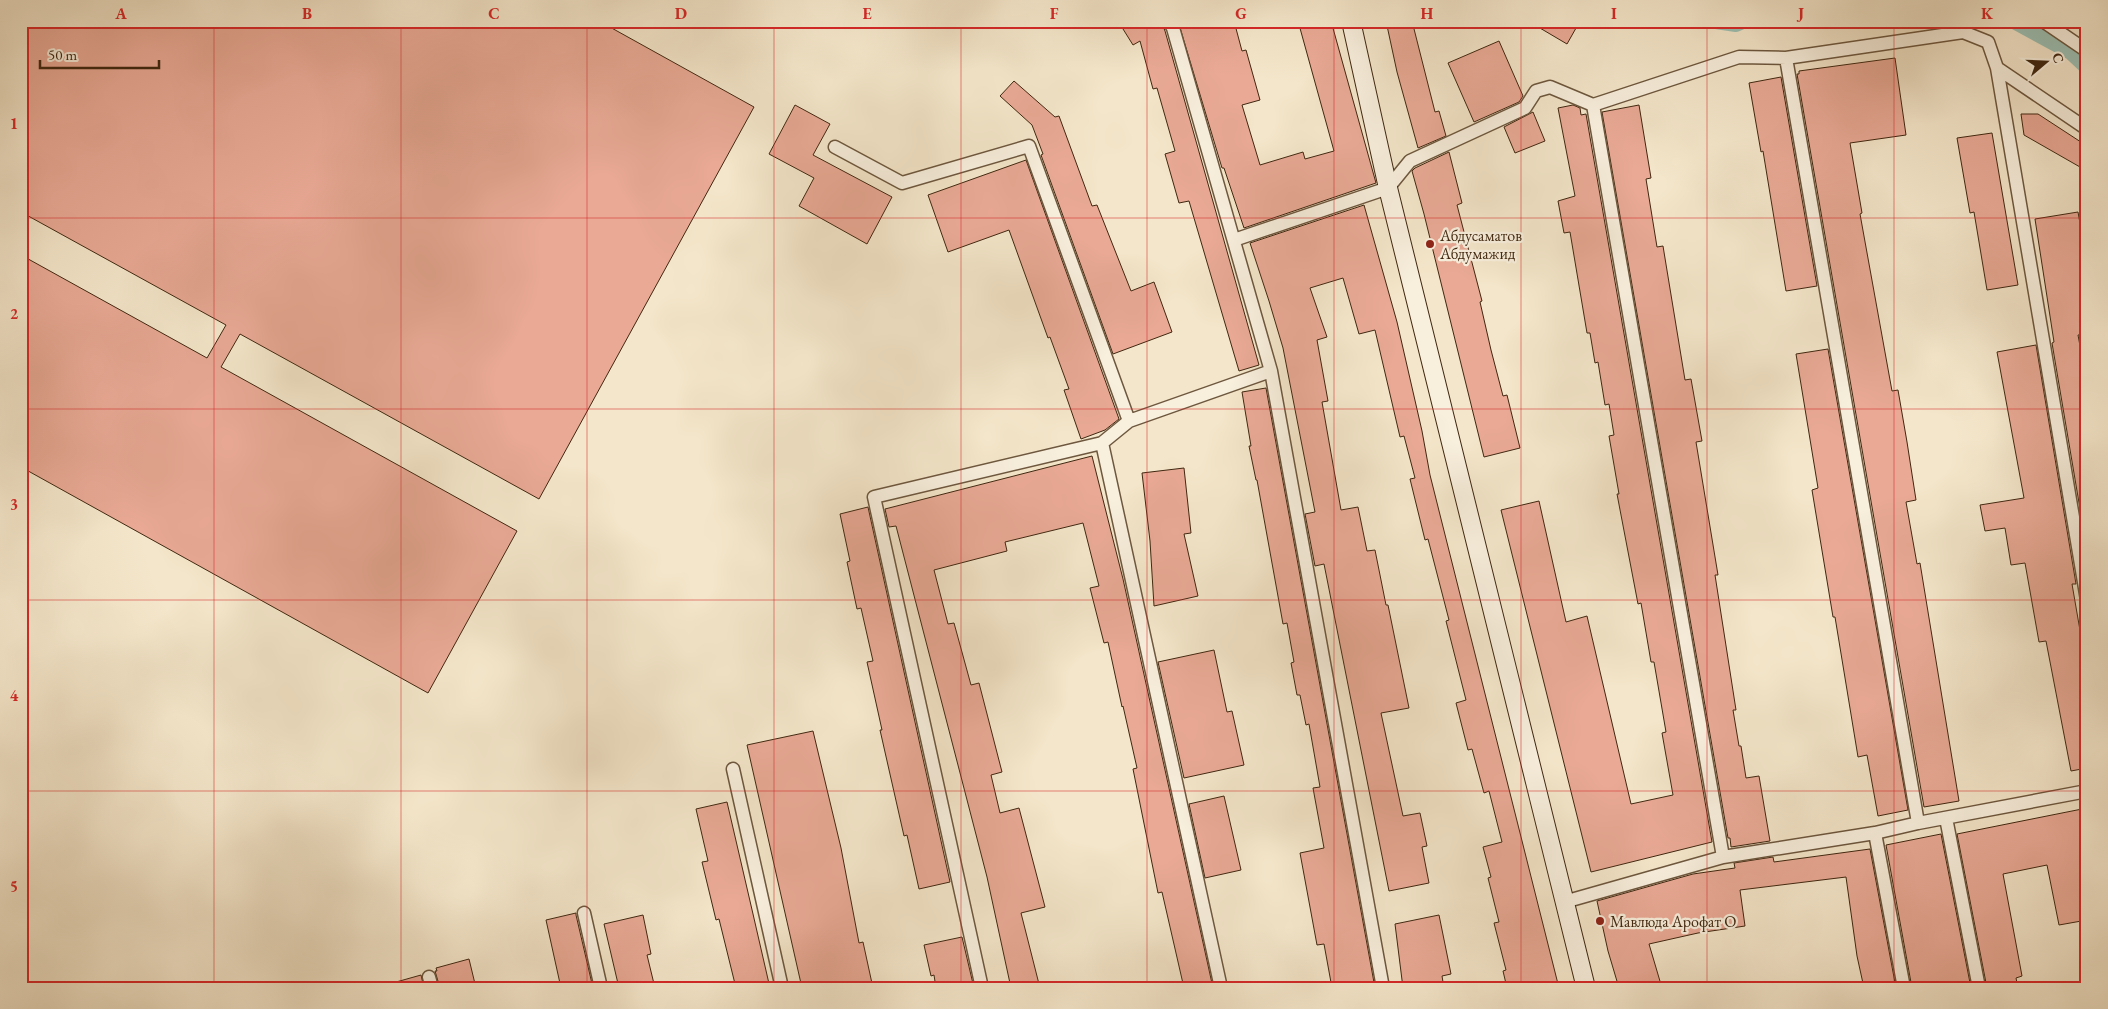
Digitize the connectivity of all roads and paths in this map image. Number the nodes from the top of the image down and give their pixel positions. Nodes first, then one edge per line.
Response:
1 (1169, 21) edge
2 (1351, 21) edge
3 (2043, 21) edge
4 (2087, 51) edge
5 (1786, 58) junction
6 (1997, 68) junction
7 (1593, 105) junction
8 (2087, 129) edge
9 (835, 147) dead end
10 (1388, 188) junction
11 (1234, 240) junction
12 (1271, 371) junction
13 (1129, 421) junction
14 (1102, 443) junction
15 (2087, 600) edge
16 (733, 769) dead end
17 (2087, 791) edge
18 (1946, 818) junction
19 (1918, 823) junction
20 (1876, 833) junction
21 (1723, 857) junction
22 (1564, 902) junction
23 (584, 913) dead end
24 (601, 988) edge
25 (782, 988) edge
26 (982, 988) edge
27 (1221, 988) edge
28 (1384, 988) edge
29 (1586, 988) edge
30 (1904, 988) edge
31 (1979, 988) edge

1 - 11 street
2 - 10 main road
3 - 4 street
5 - 6 street
5 - 7 street
5 - 19 street
6 - 8 street
6 - 15 street
7 - 10 street
7 - 21 street
9 - 13 street
10 - 11 street
10 - 22 main road
11 - 12 street
12 - 13 street
12 - 28 street
13 - 14 street
14 - 26 street
14 - 27 street
16 - 25 street
17 - 18 street
18 - 19 street
18 - 31 street
19 - 20 street
20 - 21 street
20 - 30 street
21 - 22 street
22 - 29 main road
23 - 24 street

